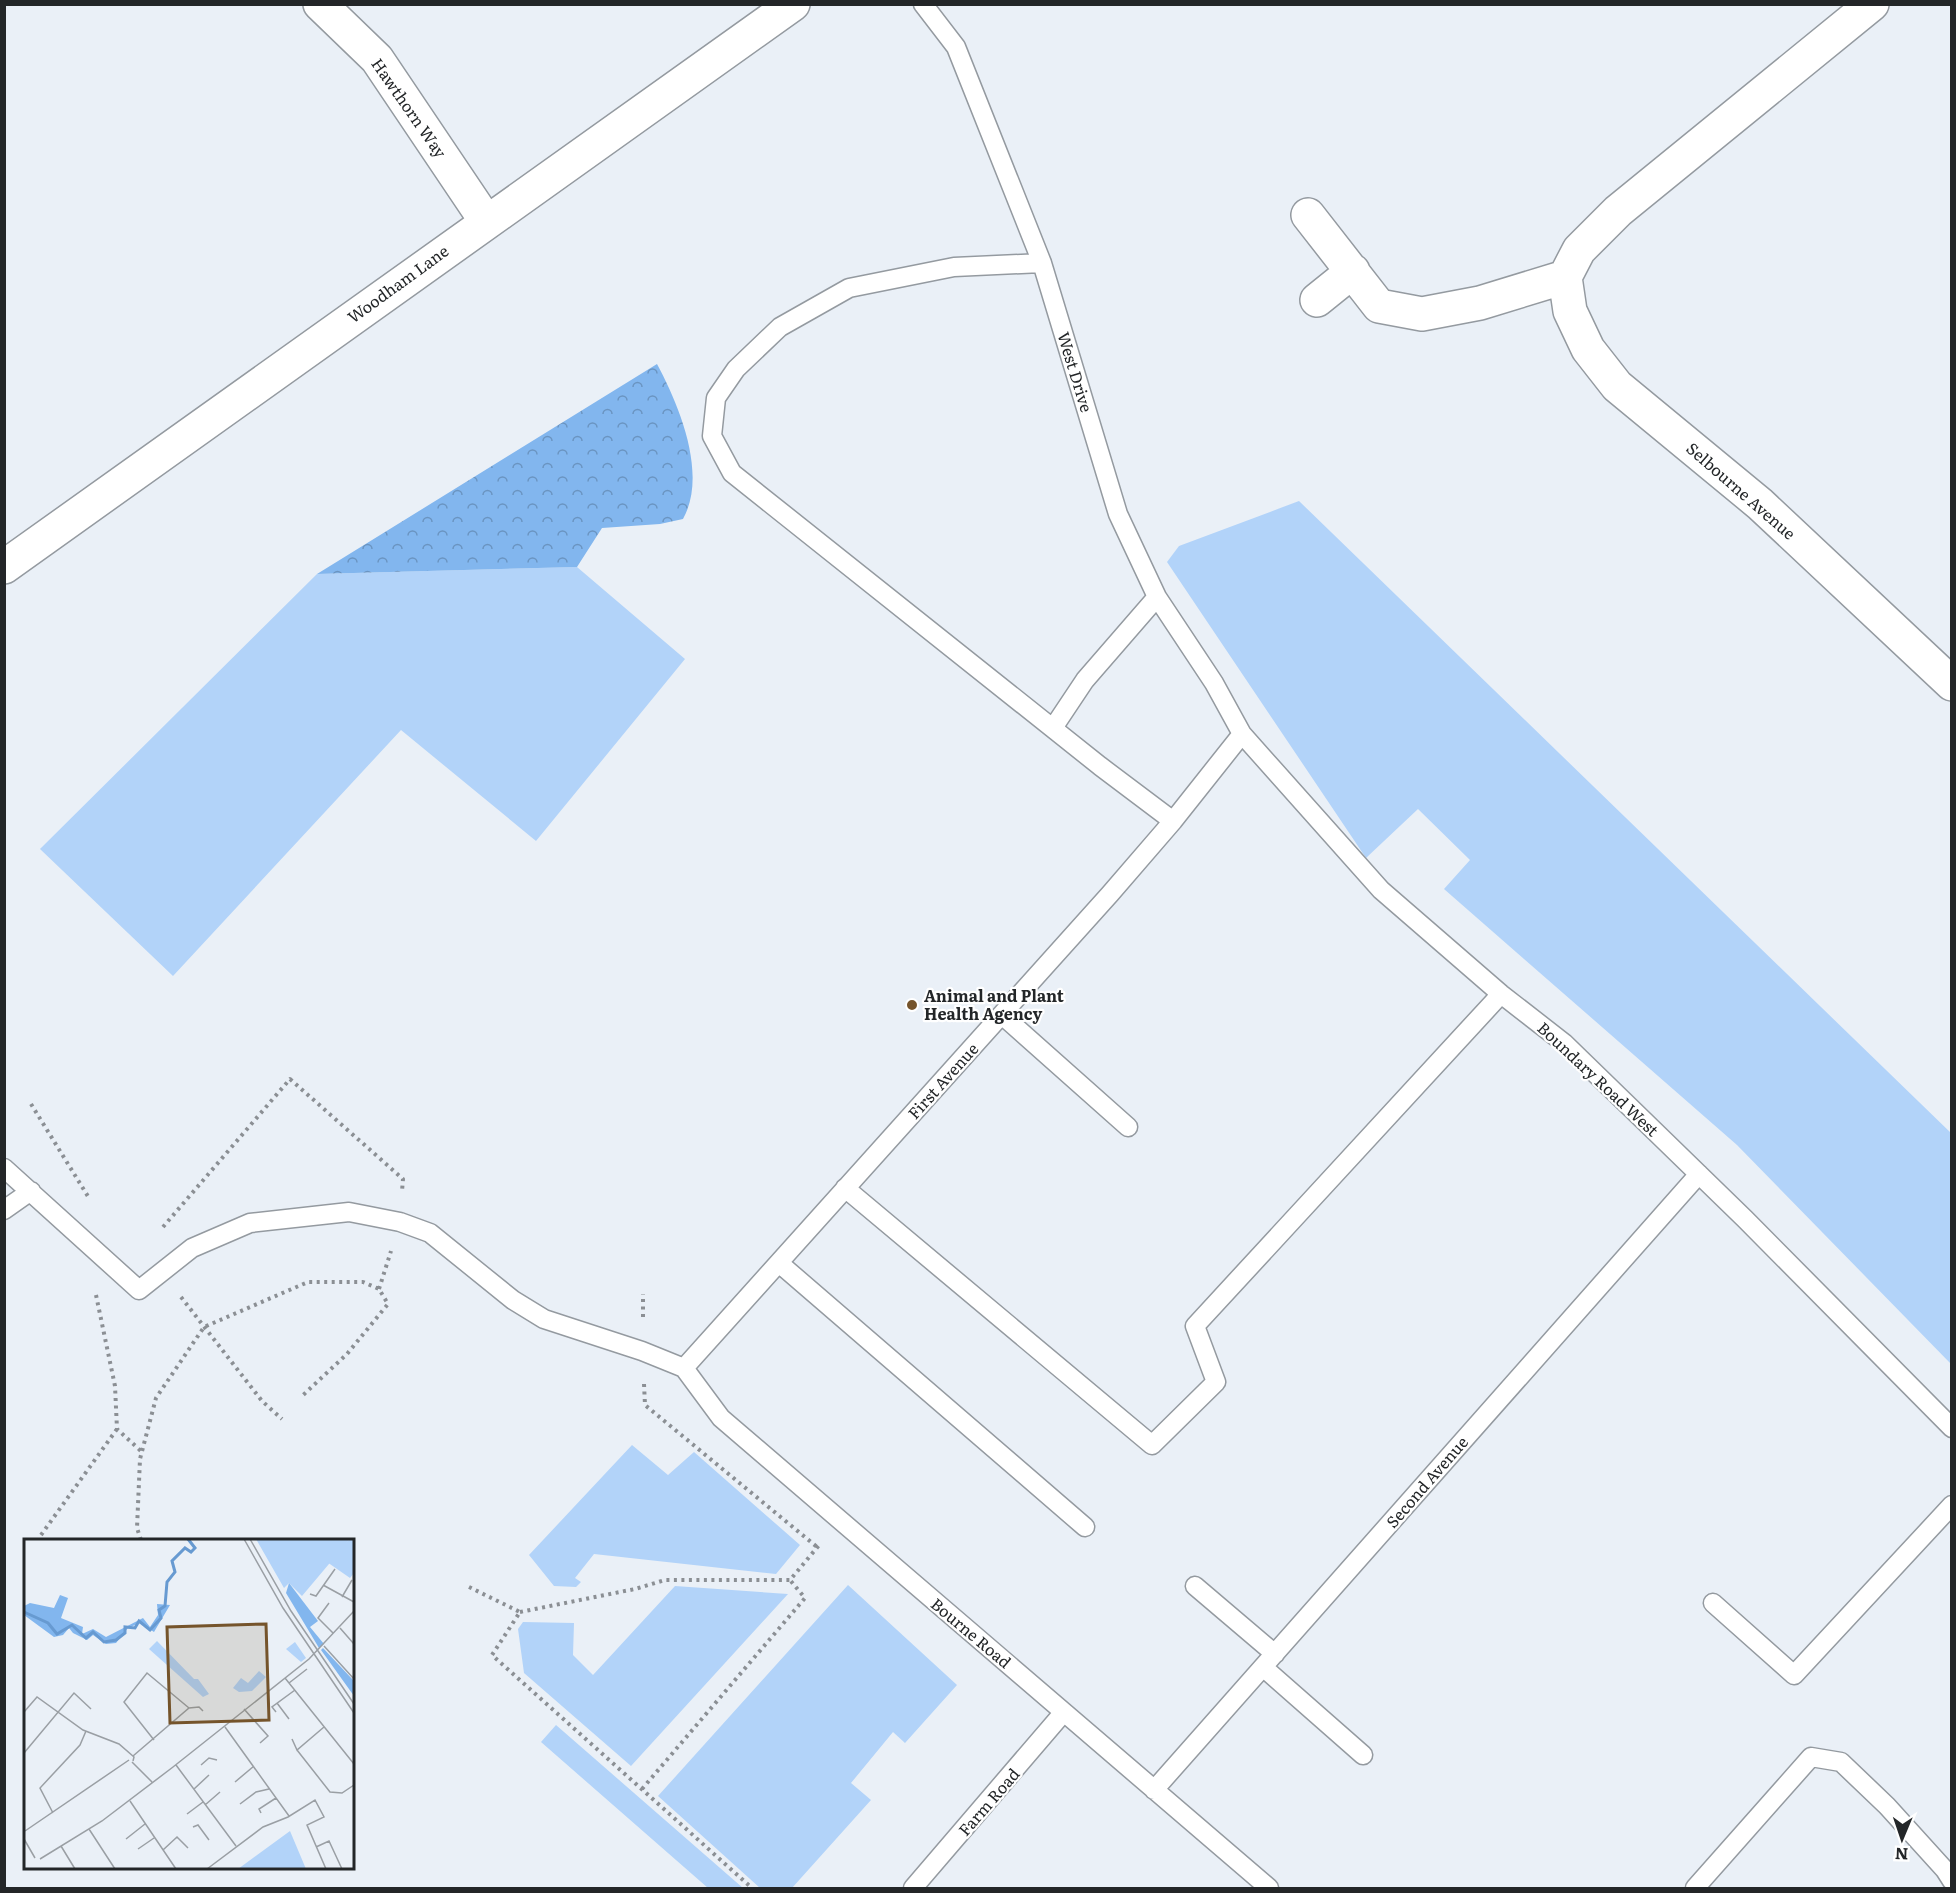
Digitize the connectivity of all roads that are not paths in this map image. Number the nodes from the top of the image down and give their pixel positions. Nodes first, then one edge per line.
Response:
1 (320, 4) edge
2 (793, 4) edge
3 (923, 4) edge
4 (1872, 4) edge
5 (1308, 215) dead end
6 (486, 221) junction
7 (1042, 263) junction
8 (1353, 271) junction
9 (1565, 277) junction
10 (1317, 300) dead end
11 (4, 567) edge
12 (1157, 597) junction
13 (1952, 684) edge
14 (1053, 728) junction
15 (1242, 734) junction
16 (1173, 821) junction
17 (1501, 994) junction
18 (1002, 1015) junction
19 (1128, 1127) dead end
20 (5, 1168) edge
21 (1699, 1174) junction
22 (845, 1188) junction
23 (31, 1191) junction
24 (4, 1210) edge
25 (779, 1263) junction
26 (684, 1368) junction
27 (1952, 1428) edge
28 (1952, 1505) edge
29 (1085, 1527) dead end
30 (1195, 1586) dead end
31 (1713, 1603) dead end
32 (1269, 1660) junction
33 (1062, 1713) junction
34 (1363, 1755) dead end
35 (1154, 1790) junction
36 (1952, 1881) edge
37 (913, 1888) edge
38 (1269, 1888) edge
39 (1695, 1888) edge

1 - 6 street, Hawthorn Way
2 - 6 street, Woodham Lane
3 - 7 lane, West Drive
4 - 9 street
5 - 8 street
6 - 11 street, Woodham Lane
7 - 12 lane, West Drive
7 - 14 lane
8 - 9 street
8 - 10 street
9 - 13 street, Selbourne Avenue
12 - 14 lane
12 - 15 lane, West Drive
14 - 16 lane
15 - 16 lane, First Avenue
15 - 17 lane, Boundary Road West
16 - 18 lane, First Avenue
17 - 21 lane, Boundary Road West
17 - 22 lane
18 - 19 lane
18 - 22 lane, First Avenue
20 - 23 lane
21 - 27 lane, Boundary Road West
21 - 32 lane, Second Avenue
22 - 25 lane, First Avenue
23 - 24 lane
23 - 26 lane
25 - 26 lane, First Avenue
25 - 29 lane
26 - 33 lane, Bourne Road
28 - 31 lane
30 - 32 lane
32 - 34 lane
32 - 35 lane, Second Avenue
33 - 35 lane, Bourne Road
33 - 37 lane, Farm Road
35 - 38 lane, Bourne Road
36 - 39 lane

